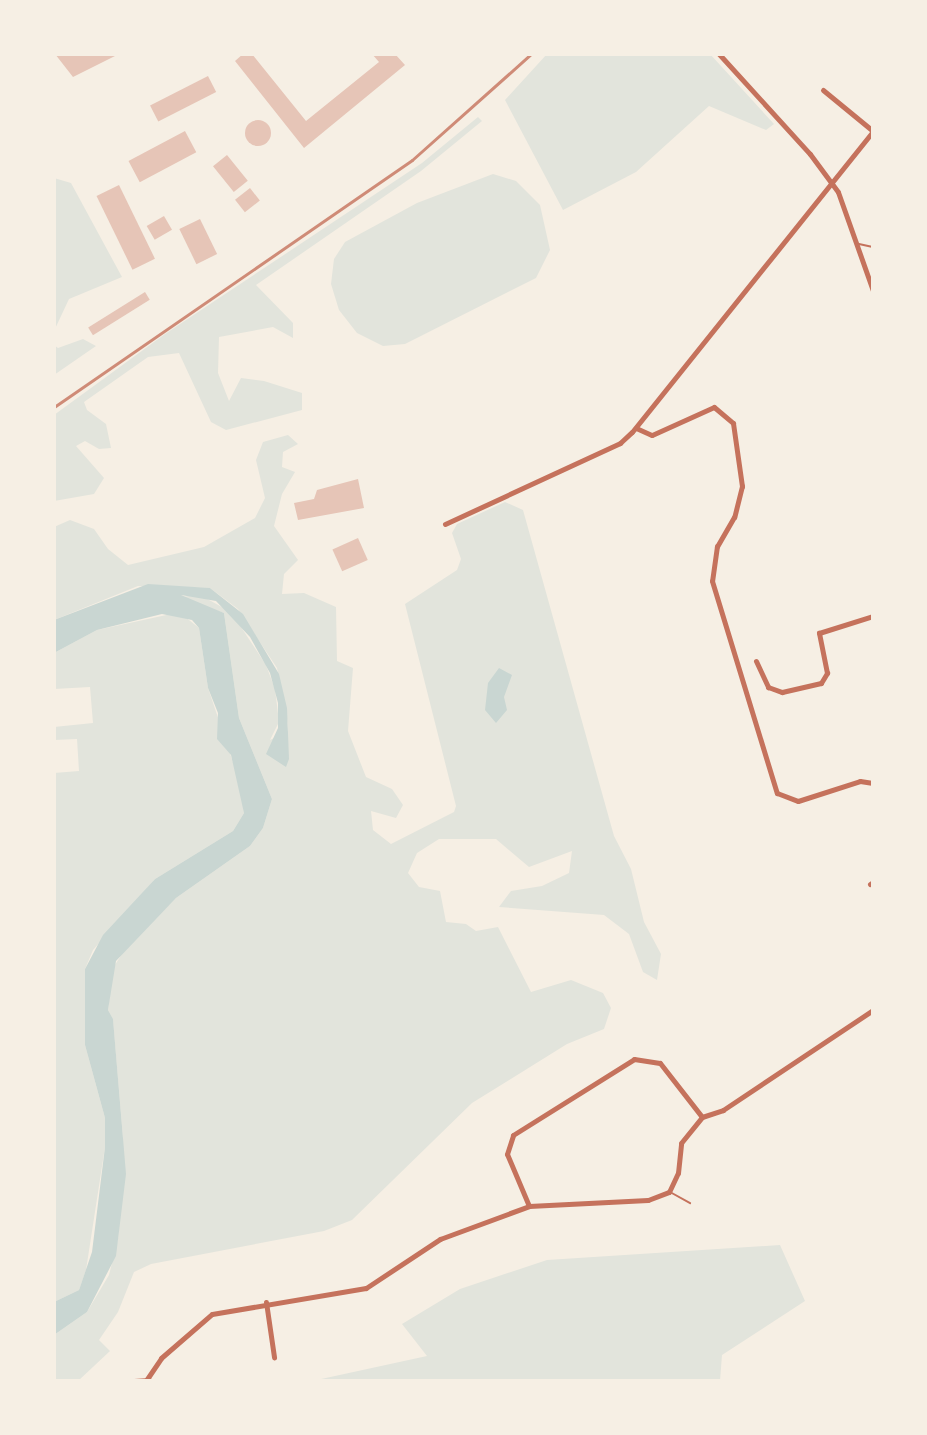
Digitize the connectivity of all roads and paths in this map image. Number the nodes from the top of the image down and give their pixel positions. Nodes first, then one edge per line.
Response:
1 (719, 54) edge
2 (823, 90) dead end
3 (873, 131) edge
4 (833, 184) junction
5 (858, 244) junction
6 (873, 247) edge
7 (873, 291) edge
8 (636, 428) junction
9 (445, 524) dead end
10 (873, 616) edge
11 (756, 661) dead end
12 (873, 783) edge
13 (873, 1010) edge
14 (702, 1117) junction
15 (669, 1192) junction
16 (690, 1203) dead end
17 (529, 1206) junction
18 (266, 1302) junction
19 (274, 1357) dead end
20 (149, 1380) edge
21 (134, 1381) edge

1 - 4 street
2 - 3 street
3 - 4 street
4 - 5 street
4 - 8 street
5 - 6 lane
5 - 7 street
8 - 9 street
8 - 12 street
10 - 11 street
13 - 14 street
14 - 15 street
14 - 17 street
15 - 16 lane
15 - 17 street
17 - 18 street
18 - 19 street
18 - 20 street
20 - 21 street

